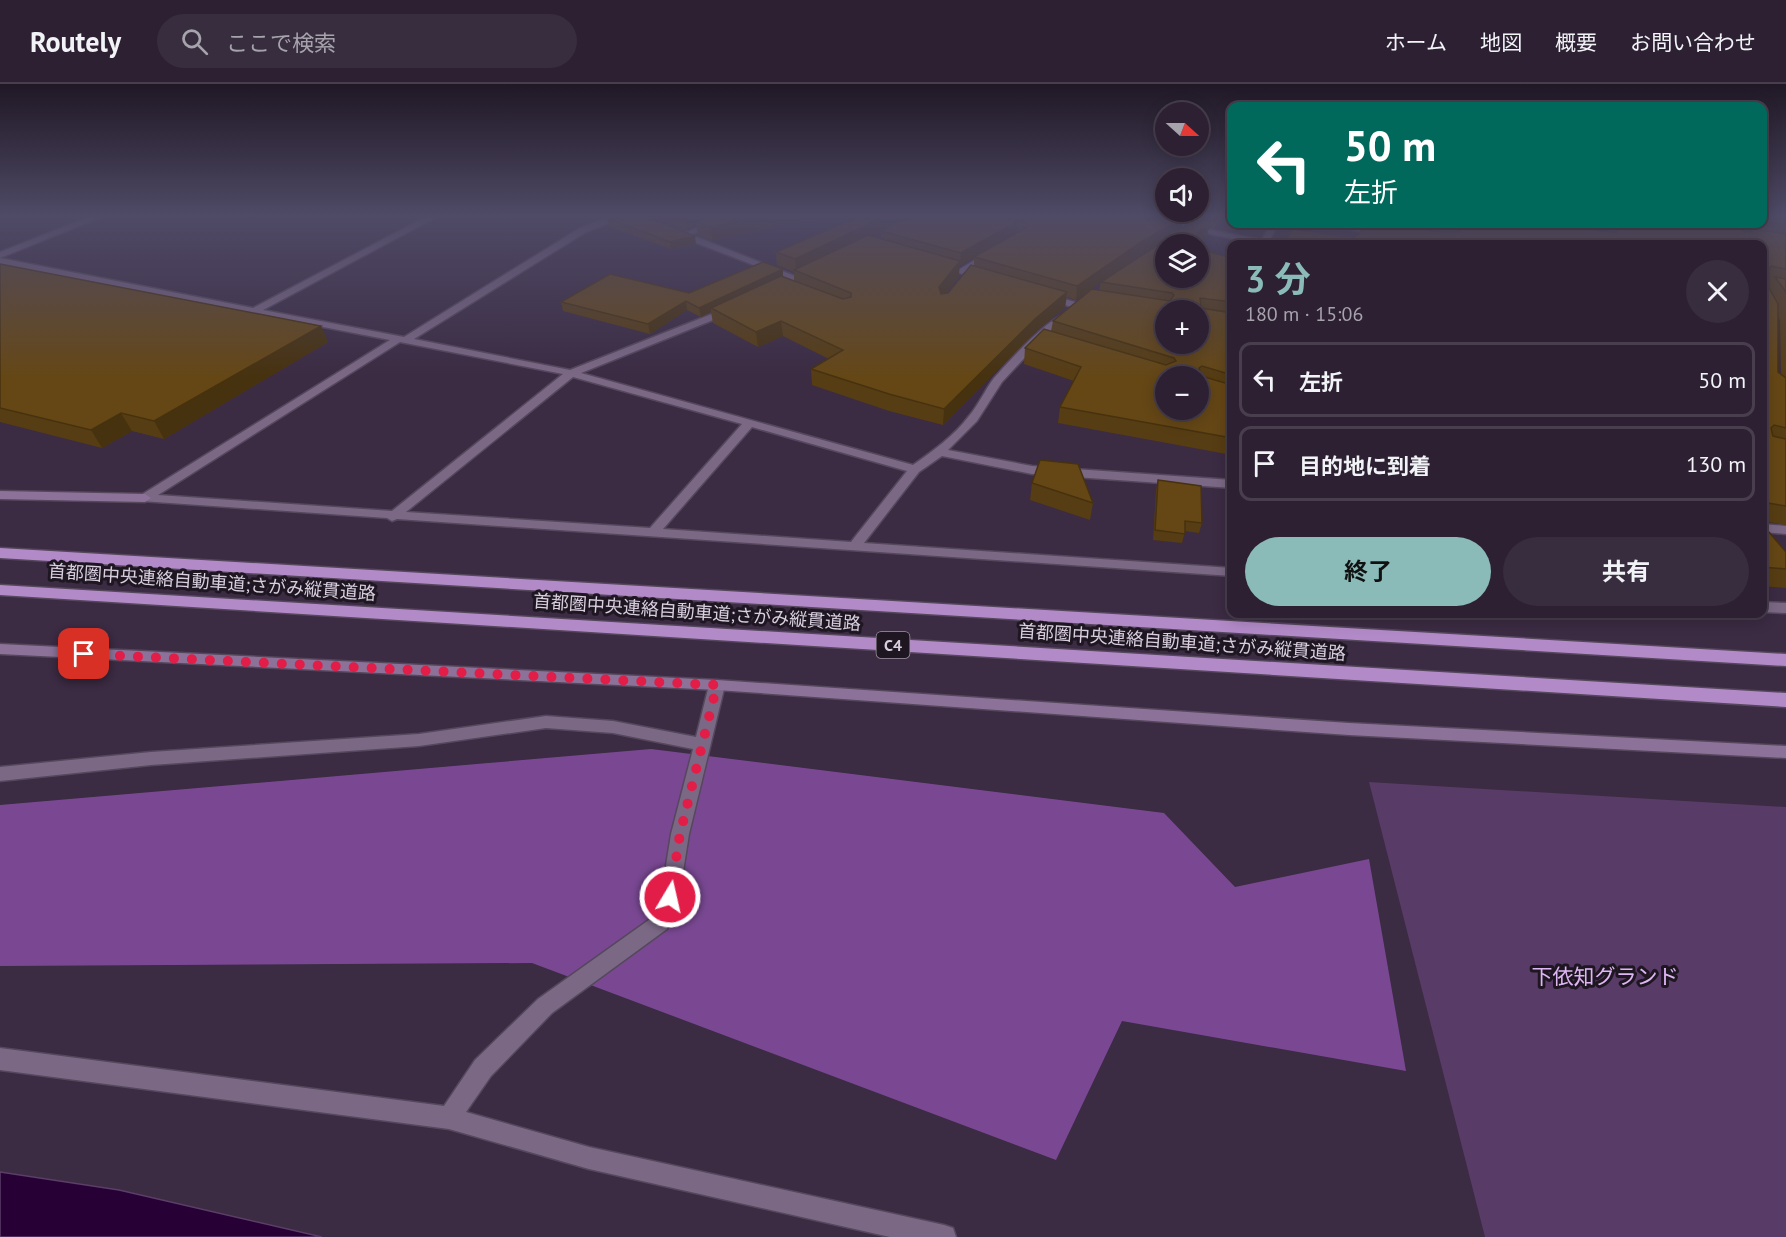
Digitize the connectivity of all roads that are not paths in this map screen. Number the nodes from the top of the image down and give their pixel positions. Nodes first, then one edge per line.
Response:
1 (40, 269) edge
2 (334, 269) edge
3 (519, 269) edge
4 (772, 269) edge
5 (950, 269) edge
6 (973, 269) edge
7 (807, 273) edge
8 (963, 276) joint
9 (796, 278) junction
10 (781, 285) edge
11 (1035, 293) edge
12 (1089, 299) edge
13 (741, 305) edge
14 (1079, 306) junction
15 (254, 311) junction
16 (403, 339) junction
17 (571, 373) junction
18 (749, 423) junction
19 (940, 452) junction
20 (915, 469) junction
21 (1227, 484) edge
22 (0, 495) edge
23 (145, 498) junction
24 (392, 517) junction
25 (1767, 528) edge
26 (1786, 530) edge
27 (652, 534) junction
28 (854, 547) junction
29 (0, 553) edge
30 (1227, 572) edge
31 (0, 590) edge
32 (1767, 606) edge
33 (1786, 608) edge
34 (0, 649) edge
35 (1786, 660) edge
36 (717, 685) junction
37 (1786, 700) edge
38 (700, 744) junction
39 (1786, 752) edge
40 (0, 774) edge
41 (0, 1059) edge
42 (449, 1119) junction
43 (944, 1237) edge

1 - 15 street
2 - 15 street
3 - 16 street
4 - 9 street
5 - 8 street
6 - 8 lane
7 - 9 street
9 - 10 street
11 - 14 street
12 - 14 street
13 - 17 street
14 - 19 street
15 - 16 street
16 - 17 street
16 - 23 street
17 - 18 street
17 - 24 street
18 - 20 street
18 - 27 street
19 - 20 street
19 - 21 street
20 - 28 street
22 - 23 street
23 - 24 street
24 - 27 street
25 - 26 street
27 - 28 street
28 - 30 street
29 - 35 highway, 首都圏中央連絡自動車道;さがみ縦貫道路 / C4
31 - 37 highway, 首都圏中央連絡自動車道;さがみ縦貫道路 / C4
32 - 33 street
34 - 36 street
36 - 38 street
36 - 39 street
38 - 40 street
38 - 42 street
41 - 42 street
42 - 43 street

